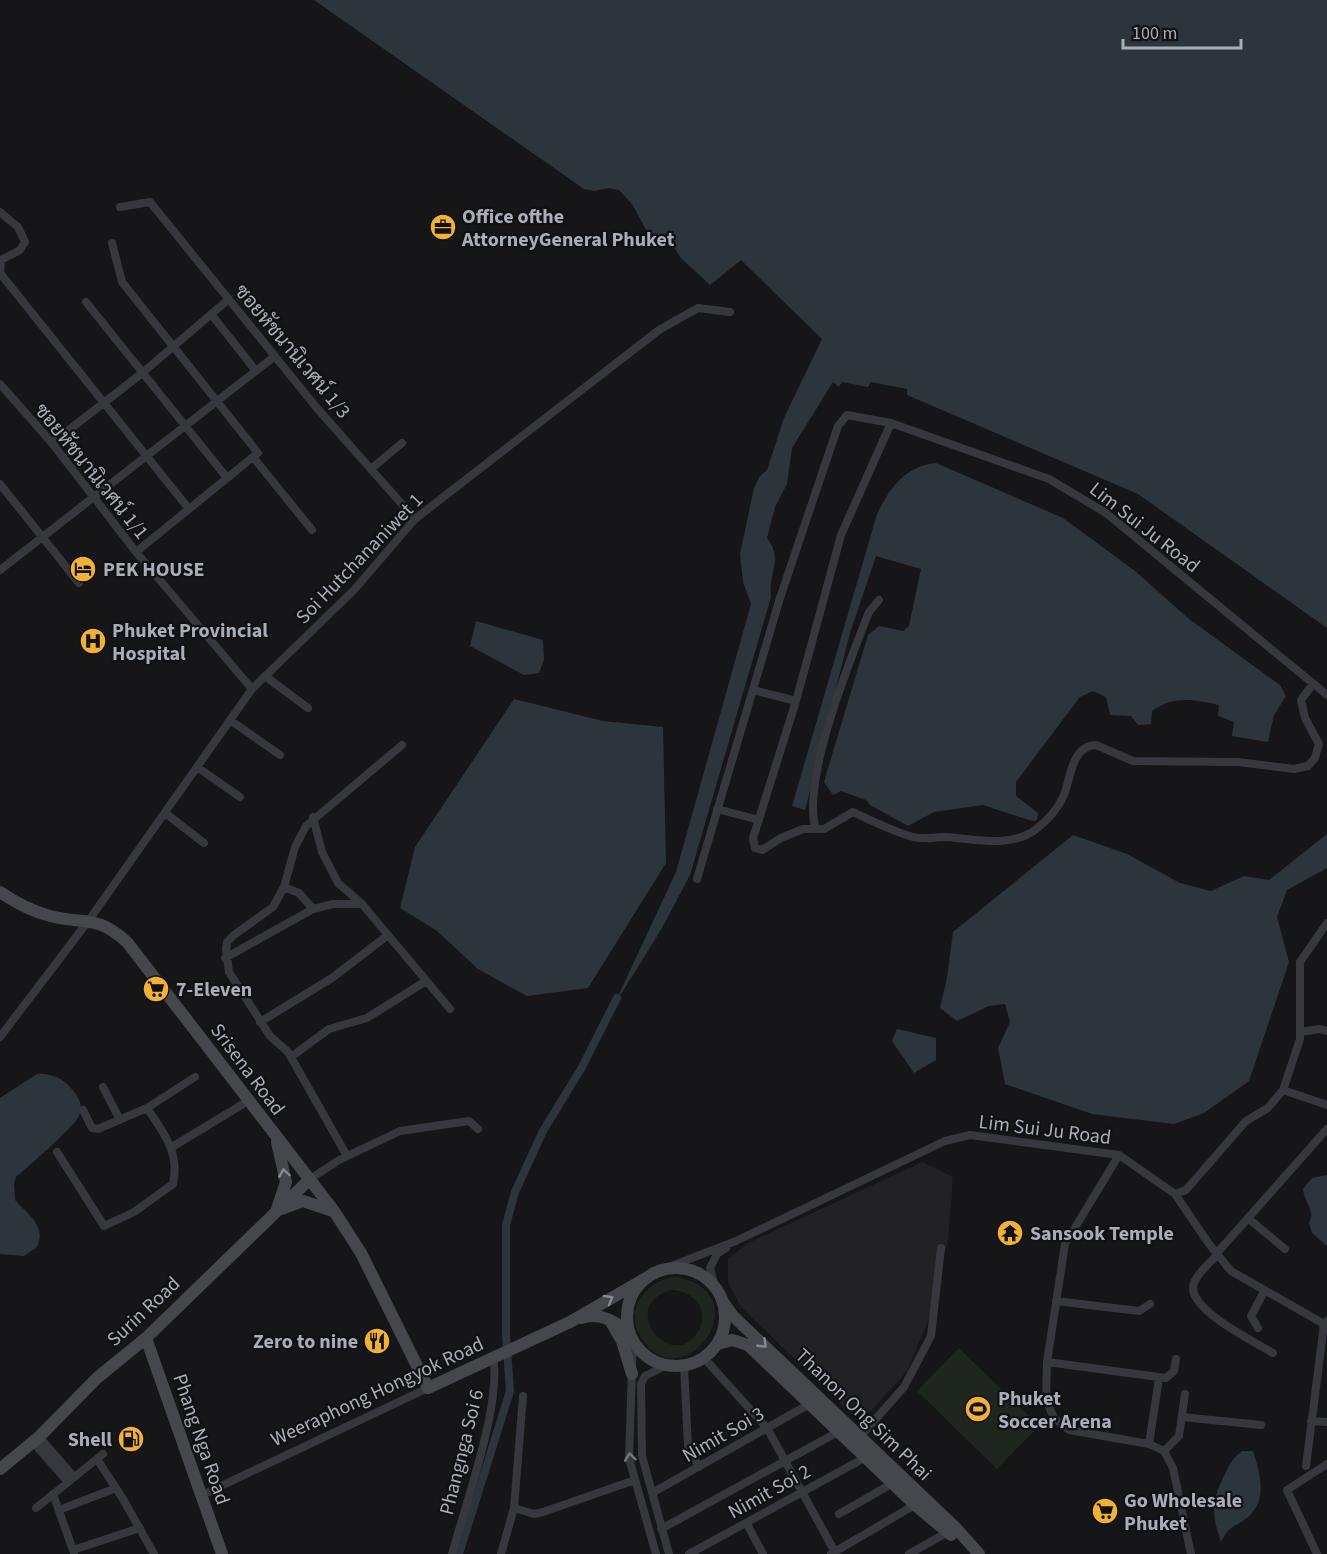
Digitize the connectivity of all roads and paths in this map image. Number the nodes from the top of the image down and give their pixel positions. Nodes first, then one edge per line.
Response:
1 (120, 207) dead end
2 (0, 212) edge
3 (112, 243) dead end
4 (229, 299) junction
5 (86, 302) dead end
6 (730, 312) dead end
7 (211, 314) junction
8 (173, 347) junction
9 (275, 356) junction
10 (256, 371) junction
11 (141, 374) junction
12 (0, 384) edge
13 (217, 401) junction
14 (103, 403) junction
15 (891, 423) junction
16 (184, 425) junction
17 (51, 443) junction
18 (402, 443) dead end
19 (147, 455) junction
20 (256, 455) junction
21 (371, 469) junction
22 (227, 478) junction
23 (0, 484) edge
24 (93, 497) junction
25 (189, 509) junction
26 (415, 519) junction
27 (312, 530) dead end
28 (41, 537) junction
29 (136, 552) junction
30 (0, 570) edge
31 (80, 584) dead end
32 (879, 600) dead end
33 (266, 676) junction
34 (1313, 684) junction
35 (252, 688) junction
36 (753, 690) junction
37 (1327, 695) edge
38 (796, 701) junction
39 (308, 708) dead end
40 (230, 720) junction
41 (402, 745) dead end
42 (280, 755) dead end
43 (197, 767) junction
44 (240, 797) dead end
45 (717, 809) junction
46 (165, 813) junction
47 (313, 817) junction
48 (759, 820) junction
49 (815, 827) junction
50 (204, 843) dead end
51 (697, 879) dead end
52 (284, 886) junction
53 (0, 892) edge
54 (362, 904) junction
55 (313, 909) junction
56 (88, 920) junction
57 (1327, 923) edge
58 (388, 935) junction
59 (225, 958) junction
60 (426, 981) junction
61 (450, 1009) dead end
62 (260, 1022) junction
63 (1327, 1031) edge
64 (1300, 1032) junction
65 (0, 1037) edge
66 (291, 1057) junction
67 (195, 1077) dead end
68 (103, 1087) dead end
69 (1283, 1090) junction
70 (248, 1101) junction
71 (1327, 1105) edge
72 (147, 1108) junction
73 (83, 1110) dead end
74 (120, 1120) junction
75 (478, 1129) dead end
76 (1327, 1129) edge
77 (274, 1135) junction
78 (172, 1147) junction
79 (57, 1152) dead end
80 (1119, 1155) junction
81 (347, 1156) junction
82 (310, 1179) junction
83 (1174, 1194) junction
84 (277, 1210) junction
85 (334, 1211) junction
86 (1249, 1219) junction
87 (736, 1240) junction
88 (941, 1248) dead end
89 (1285, 1249) dead end
90 (1217, 1254) junction
91 (661, 1270) junction
92 (648, 1277) junction
93 (715, 1287) junction
94 (1265, 1290) junction
95 (1056, 1301) junction
96 (723, 1302) junction
97 (1150, 1304) dead end
98 (609, 1320) junction
99 (570, 1322) junction
100 (1326, 1322) edge
101 (1258, 1328) dead end
102 (631, 1336) junction
103 (146, 1338) junction
104 (718, 1344) junction
105 (1273, 1353) dead end
106 (496, 1357) junction
107 (704, 1358) junction
108 (1176, 1359) dead end
109 (1047, 1362) junction
110 (667, 1365) junction
111 (684, 1366) junction
112 (1323, 1370) edge
113 (632, 1374) junction
114 (1160, 1378) junction
115 (428, 1388) junction
116 (1185, 1394) dead end
117 (523, 1396) dead end
118 (814, 1401) junction
119 (1182, 1417) junction
120 (1311, 1421) junction
121 (1327, 1422) edge
122 (1261, 1425) dead end
123 (768, 1428) junction
124 (838, 1431) junction
125 (859, 1438) junction
126 (36, 1440) junction
127 (1149, 1444) junction
128 (1164, 1450) junction
129 (870, 1455) junction
130 (785, 1461) junction
131 (1327, 1464) edge
132 (1305, 1466) dead end
133 (699, 1467) junction
134 (0, 1469) edge
135 (71, 1480) junction
136 (635, 1480) junction
137 (893, 1483) junction
138 (116, 1488) junction
139 (802, 1492) junction
140 (652, 1493) junction
141 (53, 1494) junction
142 (202, 1495) junction
143 (920, 1502) junction
144 (36, 1508) dead end
145 (514, 1508) junction
146 (59, 1510) junction
147 (839, 1514) dead end
148 (747, 1524) junction
149 (140, 1528) junction
150 (662, 1528) junction
151 (948, 1533) junction
152 (74, 1552) edge
153 (834, 1553) edge
154 (154, 1554) edge
155 (222, 1554) edge
156 (452, 1554) edge
157 (501, 1554) edge
158 (656, 1554) edge
159 (669, 1554) edge
160 (689, 1554) edge
161 (763, 1554) edge
162 (909, 1554) edge
163 (978, 1554) edge
164 (1191, 1554) edge
165 (1317, 1554) edge

1 - 4 street, ซอยหัชนานิเวศน์ 1/3
2 - 14 street
3 - 8 street
4 - 7 street
4 - 9 street, ซอยหัชนานิเวศน์ 1/3
5 - 11 street
6 - 26 street, Soi Hutchananiwet 1
7 - 8 street
7 - 10 street
8 - 11 street
8 - 13 street
9 - 10 street
9 - 21 street, ซอยหัชนานิเวศน์ 1/3
10 - 13 street
11 - 14 street
11 - 16 street
12 - 17 street, ซอยหัชนานิเวศน์ 1/1
13 - 16 street
13 - 20 street
14 - 17 street
14 - 19 street
15 - 34 street, Lim Sui Ju Road
15 - 36 street, Lim Sui Ju Road
15 - 38 street
16 - 19 street
16 - 22 street
17 - 24 street, ซอยหัชนานิเวศน์ 1/1
18 - 21 street
19 - 24 street
19 - 25 street
20 - 22 street
20 - 27 street
21 - 26 street, ซอยหัชนานิเวศน์ 1/3
22 - 25 street
23 - 28 street
24 - 28 street
24 - 29 street, ซอยหัชนานิเวศน์ 1/1
25 - 29 street
26 - 33 street, Soi Hutchananiwet 1
28 - 30 street
28 - 31 street
29 - 35 street, ซอยหัชนานิเวศน์ 1/1
32 - 49 street
33 - 35 street, Soi Hutchananiwet 1
33 - 39 street
34 - 37 street, Lim Sui Ju Road
34 - 49 street
35 - 40 street, Soi Hutchananiwet 1
36 - 38 street
36 - 45 street
38 - 48 street
40 - 42 street
40 - 43 street, Soi Hutchananiwet 1
41 - 47 street
43 - 44 street
43 - 46 street, Soi Hutchananiwet 1
45 - 48 street
45 - 51 street
46 - 50 street
46 - 56 street, Soi Hutchananiwet 1
47 - 52 street
47 - 54 street
48 - 49 street
52 - 55 street
52 - 59 street
53 - 56 street, Srisena Road
54 - 55 street
54 - 58 street
55 - 59 street
56 - 65 street
56 - 70 street, Srisena Road
57 - 64 street
58 - 60 street
58 - 62 street
59 - 62 street
60 - 61 street
60 - 66 street
62 - 66 street
63 - 64 street
64 - 69 street
66 - 81 street
67 - 72 street
68 - 74 street
69 - 71 street
69 - 83 street
70 - 77 street, Srisena Road
70 - 78 street
72 - 74 street
72 - 78 street
73 - 74 street
75 - 81 street
76 - 86 street
77 - 82 street, Srisena Road
84 -> 77 street
78 - 79 street
80 - 83 street, Lim Sui Ju Road
80 - 87 street, Lim Sui Ju Road
80 - 95 street
81 - 82 street
82 - 84 street, Surin Road
82 - 85 street, Srisena Road
83 - 90 street, Lim Sui Ju Road
84 - 85 street
84 - 103 street, Surin Road
85 - 115 street, Srisena Road
86 - 89 street
86 - 90 street
87 - 91 street, Lim Sui Ju Road
87 - 93 street, Lim Sui Ju Road
88 - 125 street
90 - 94 street, Lim Sui Ju Road
90 - 105 street
91 - 92 street
91 - 93 street
99 -> 92 street, Weeraphong Hongyok Road
92 - 102 street
93 - 96 street
94 - 100 street, Lim Sui Ju Road
94 - 101 street
95 - 97 street
95 - 109 street
96 - 104 street
96 -> 118 street, Thanon Ong Sim Phai
98 - 99 street, Weeraphong Hongyok Road
98 - 102 street
98 - 113 street
99 - 106 street, Weeraphong Hongyok Road
100 - 112 street
102 - 110 street
102 - 113 street
103 - 126 street, Surin Road
103 - 142 street, Phang Nga Road
104 - 107 street
104 - 118 street, Thanon Ong Sim Phai
106 - 115 street, Weeraphong Hongyok Road
106 - 156 street, Phangnga Soi 6
107 - 111 street
107 - 123 street
108 - 114 street
109 - 114 street
109 - 127 street
110 - 111 street
110 - 140 street
111 - 133 street
112 - 120 street
136 -> 113 street
114 - 127 street
115 - 142 street, Weeraphong Hongyok Road
116 - 119 street
117 - 145 street
118 - 123 street, Nimit Soi 3
118 - 124 street, Thanon Ong Sim Phai
118 - 125 street, Thanon Ong Sim Phai
119 - 122 street
119 - 128 street
120 - 121 street
120 - 132 street
123 - 130 street
123 - 133 street, Nimit Soi 3
124 - 129 street, Thanon Ong Sim Phai
124 - 130 street
125 - 129 street, Thanon Ong Sim Phai
126 - 134 street, Surin Road
126 - 135 street
127 - 128 street
128 - 164 street
129 - 137 street, Thanon Ong Sim Phai
129 - 139 street, Nimit Soi 2
129 - 143 street, Thanon Ong Sim Phai
130 - 139 street
130 - 150 street
131 - 165 street
133 - 140 street, Nimit Soi 3
135 - 138 street
135 - 141 street
136 - 145 street
136 - 158 street
137 - 143 street, Thanon Ong Sim Phai
137 - 147 street
138 - 146 street
138 - 149 street
139 - 148 street, Nimit Soi 2
139 - 153 street
140 - 150 street
141 - 144 street
141 - 146 street
142 - 155 street, Phang Nga Road
143 - 151 street, Thanon Ong Sim Phai
143 - 153 street
143 - 163 street, Thanon Ong Sim Phai
145 - 157 street
146 - 152 street
148 - 160 street, Nimit Soi 2
148 - 161 street
149 - 152 street
149 - 154 street
150 - 159 street
151 - 162 street
151 - 163 street, Thanon Ong Sim Phai

